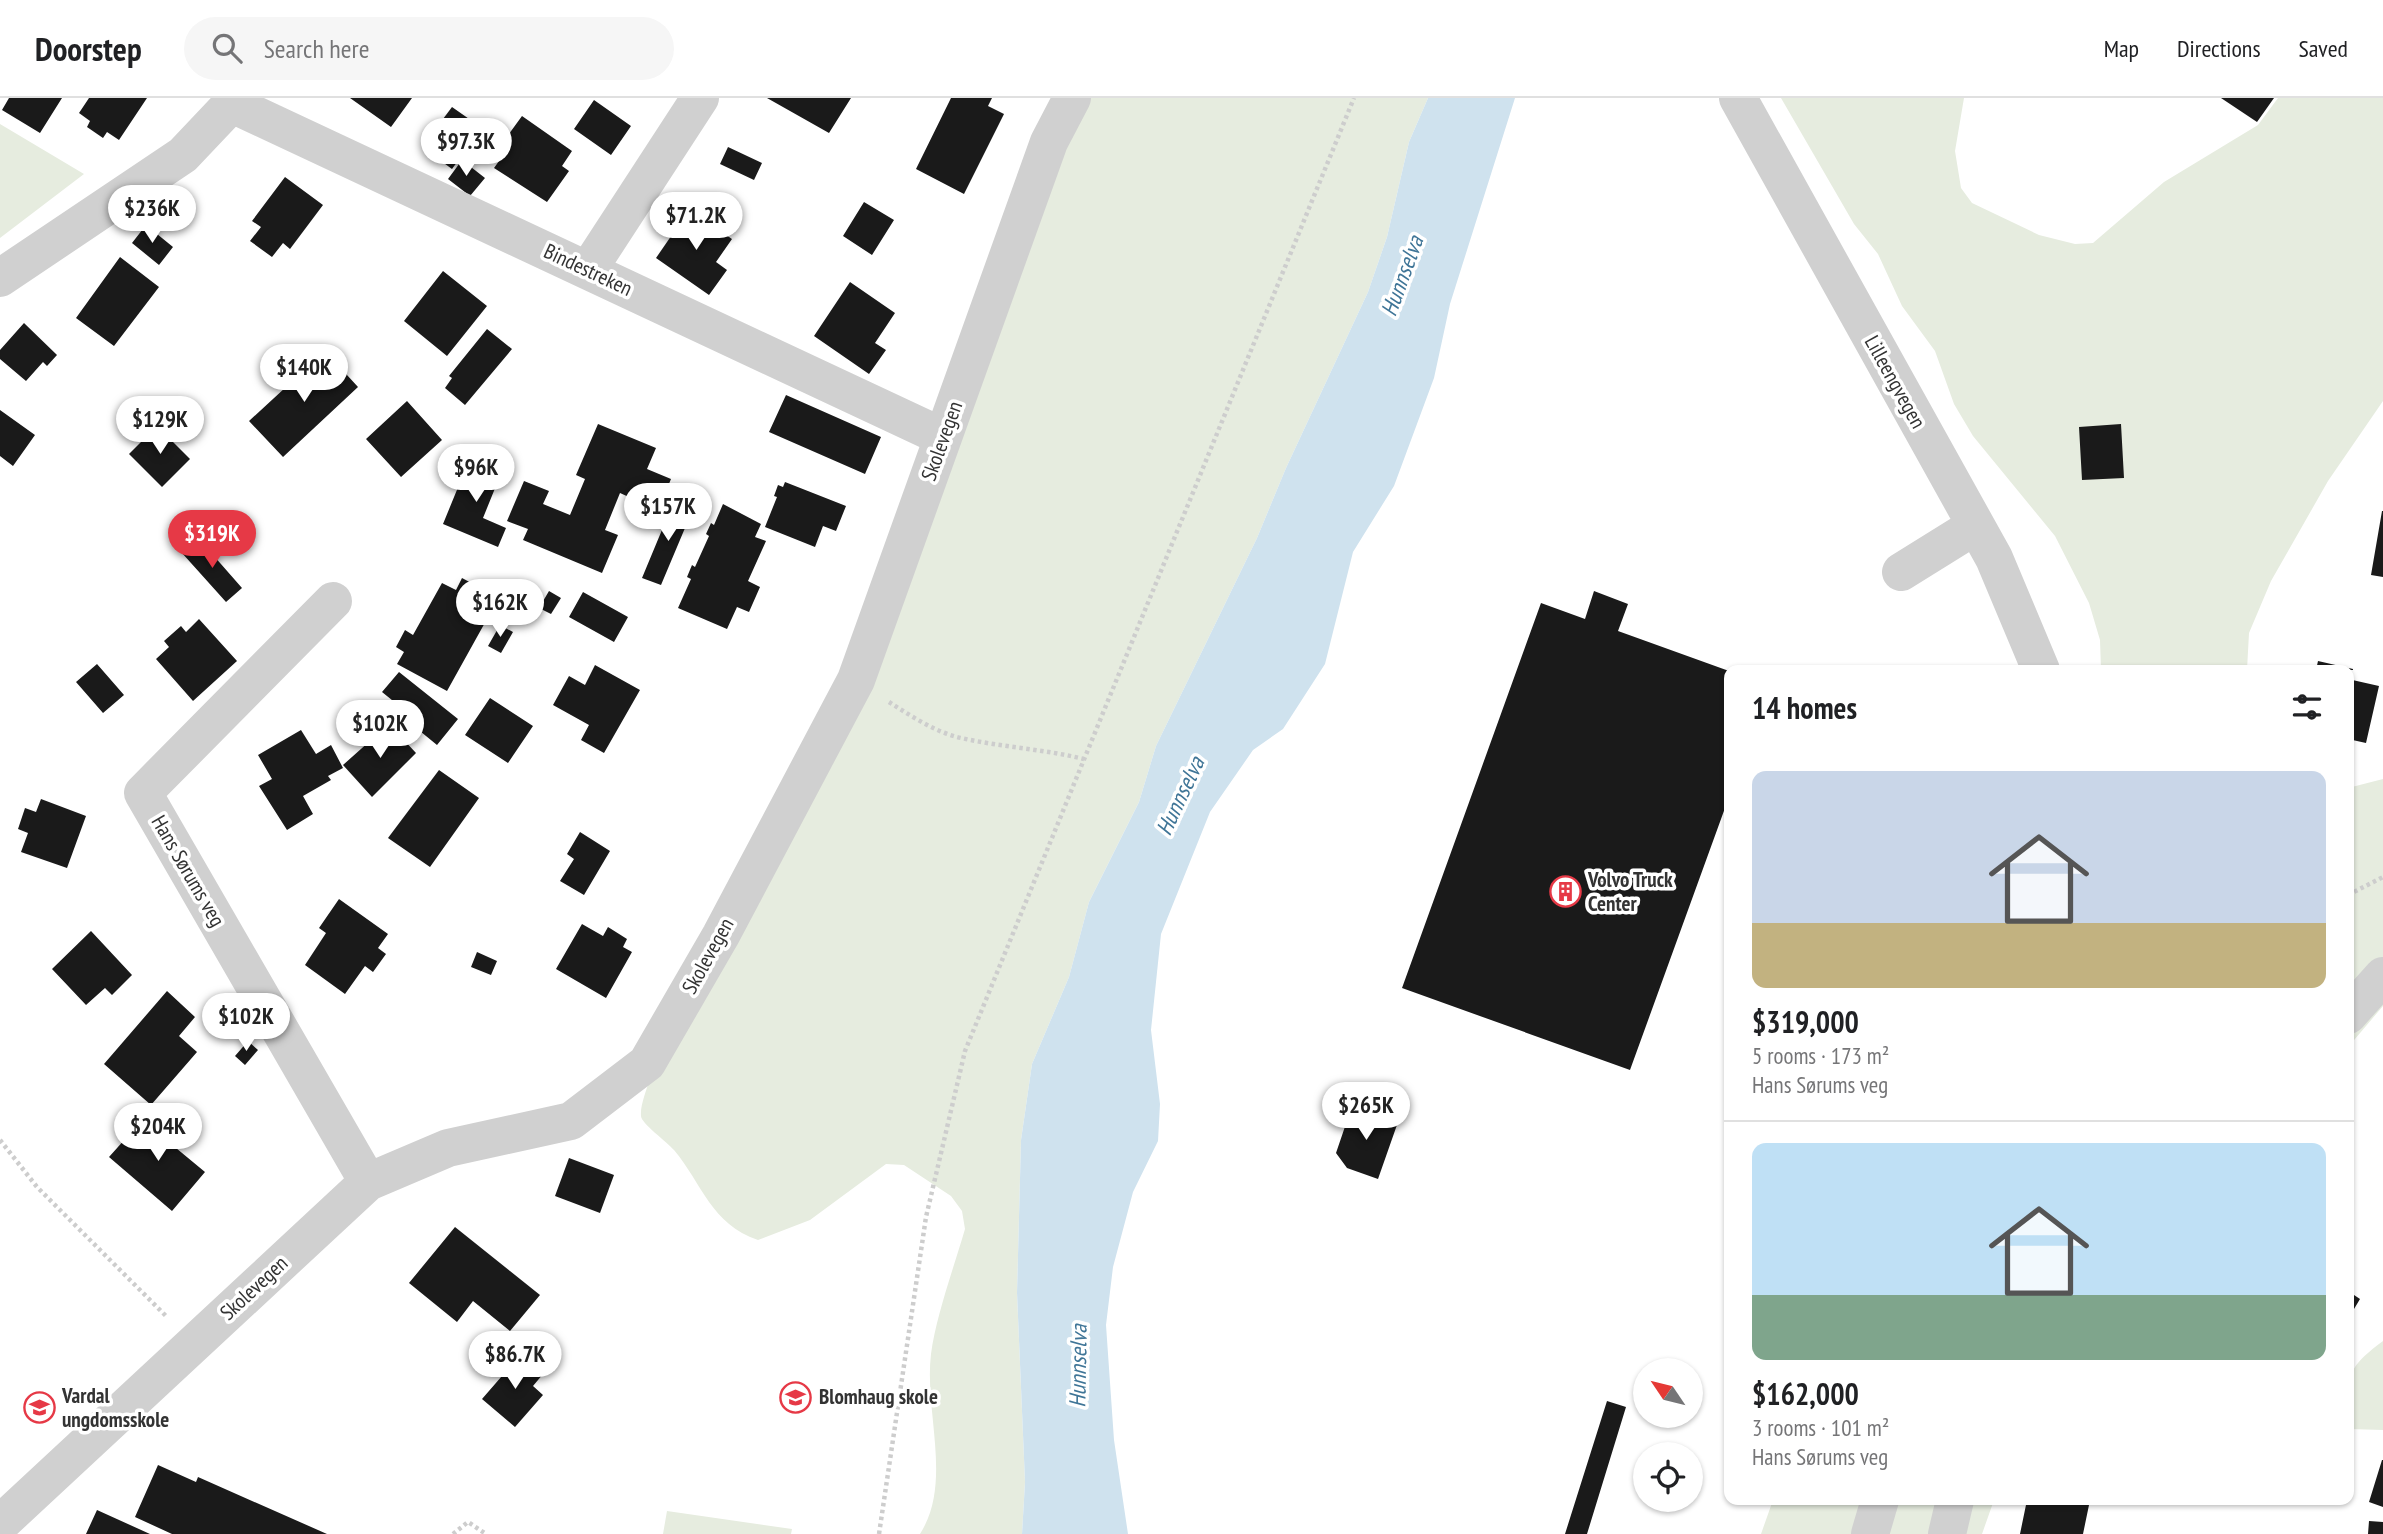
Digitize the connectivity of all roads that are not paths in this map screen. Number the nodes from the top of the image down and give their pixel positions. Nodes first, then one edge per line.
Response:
1 (700, 98) edge
2 (1072, 98) edge
3 (1738, 98) edge
4 (234, 101) edge
5 (587, 270) junction
6 (0, 278) edge
7 (943, 437) junction
8 (1975, 526) junction
9 (1901, 572) dead end
10 (333, 601) dead end
11 (2039, 665) edge
12 (2383, 976) edge
13 (2354, 1008) edge
14 (368, 1182) junction
15 (1879, 1505) edge
16 (1954, 1505) edge
17 (0, 1524) edge
18 (1870, 1534) edge
19 (1947, 1534) edge

1 - 5 street
2 - 7 street, Skolevegen
3 - 8 street, Lilleengvegen
4 - 5 street, Bindestreken
4 - 6 street
5 - 7 street, Bindestreken
7 - 14 street, Skolevegen
8 - 9 street
8 - 11 street, Lilleengvegen
10 - 14 street, Hans Sørums veg
12 - 13 street
14 - 17 street, Skolevegen
15 - 18 street
16 - 19 street

